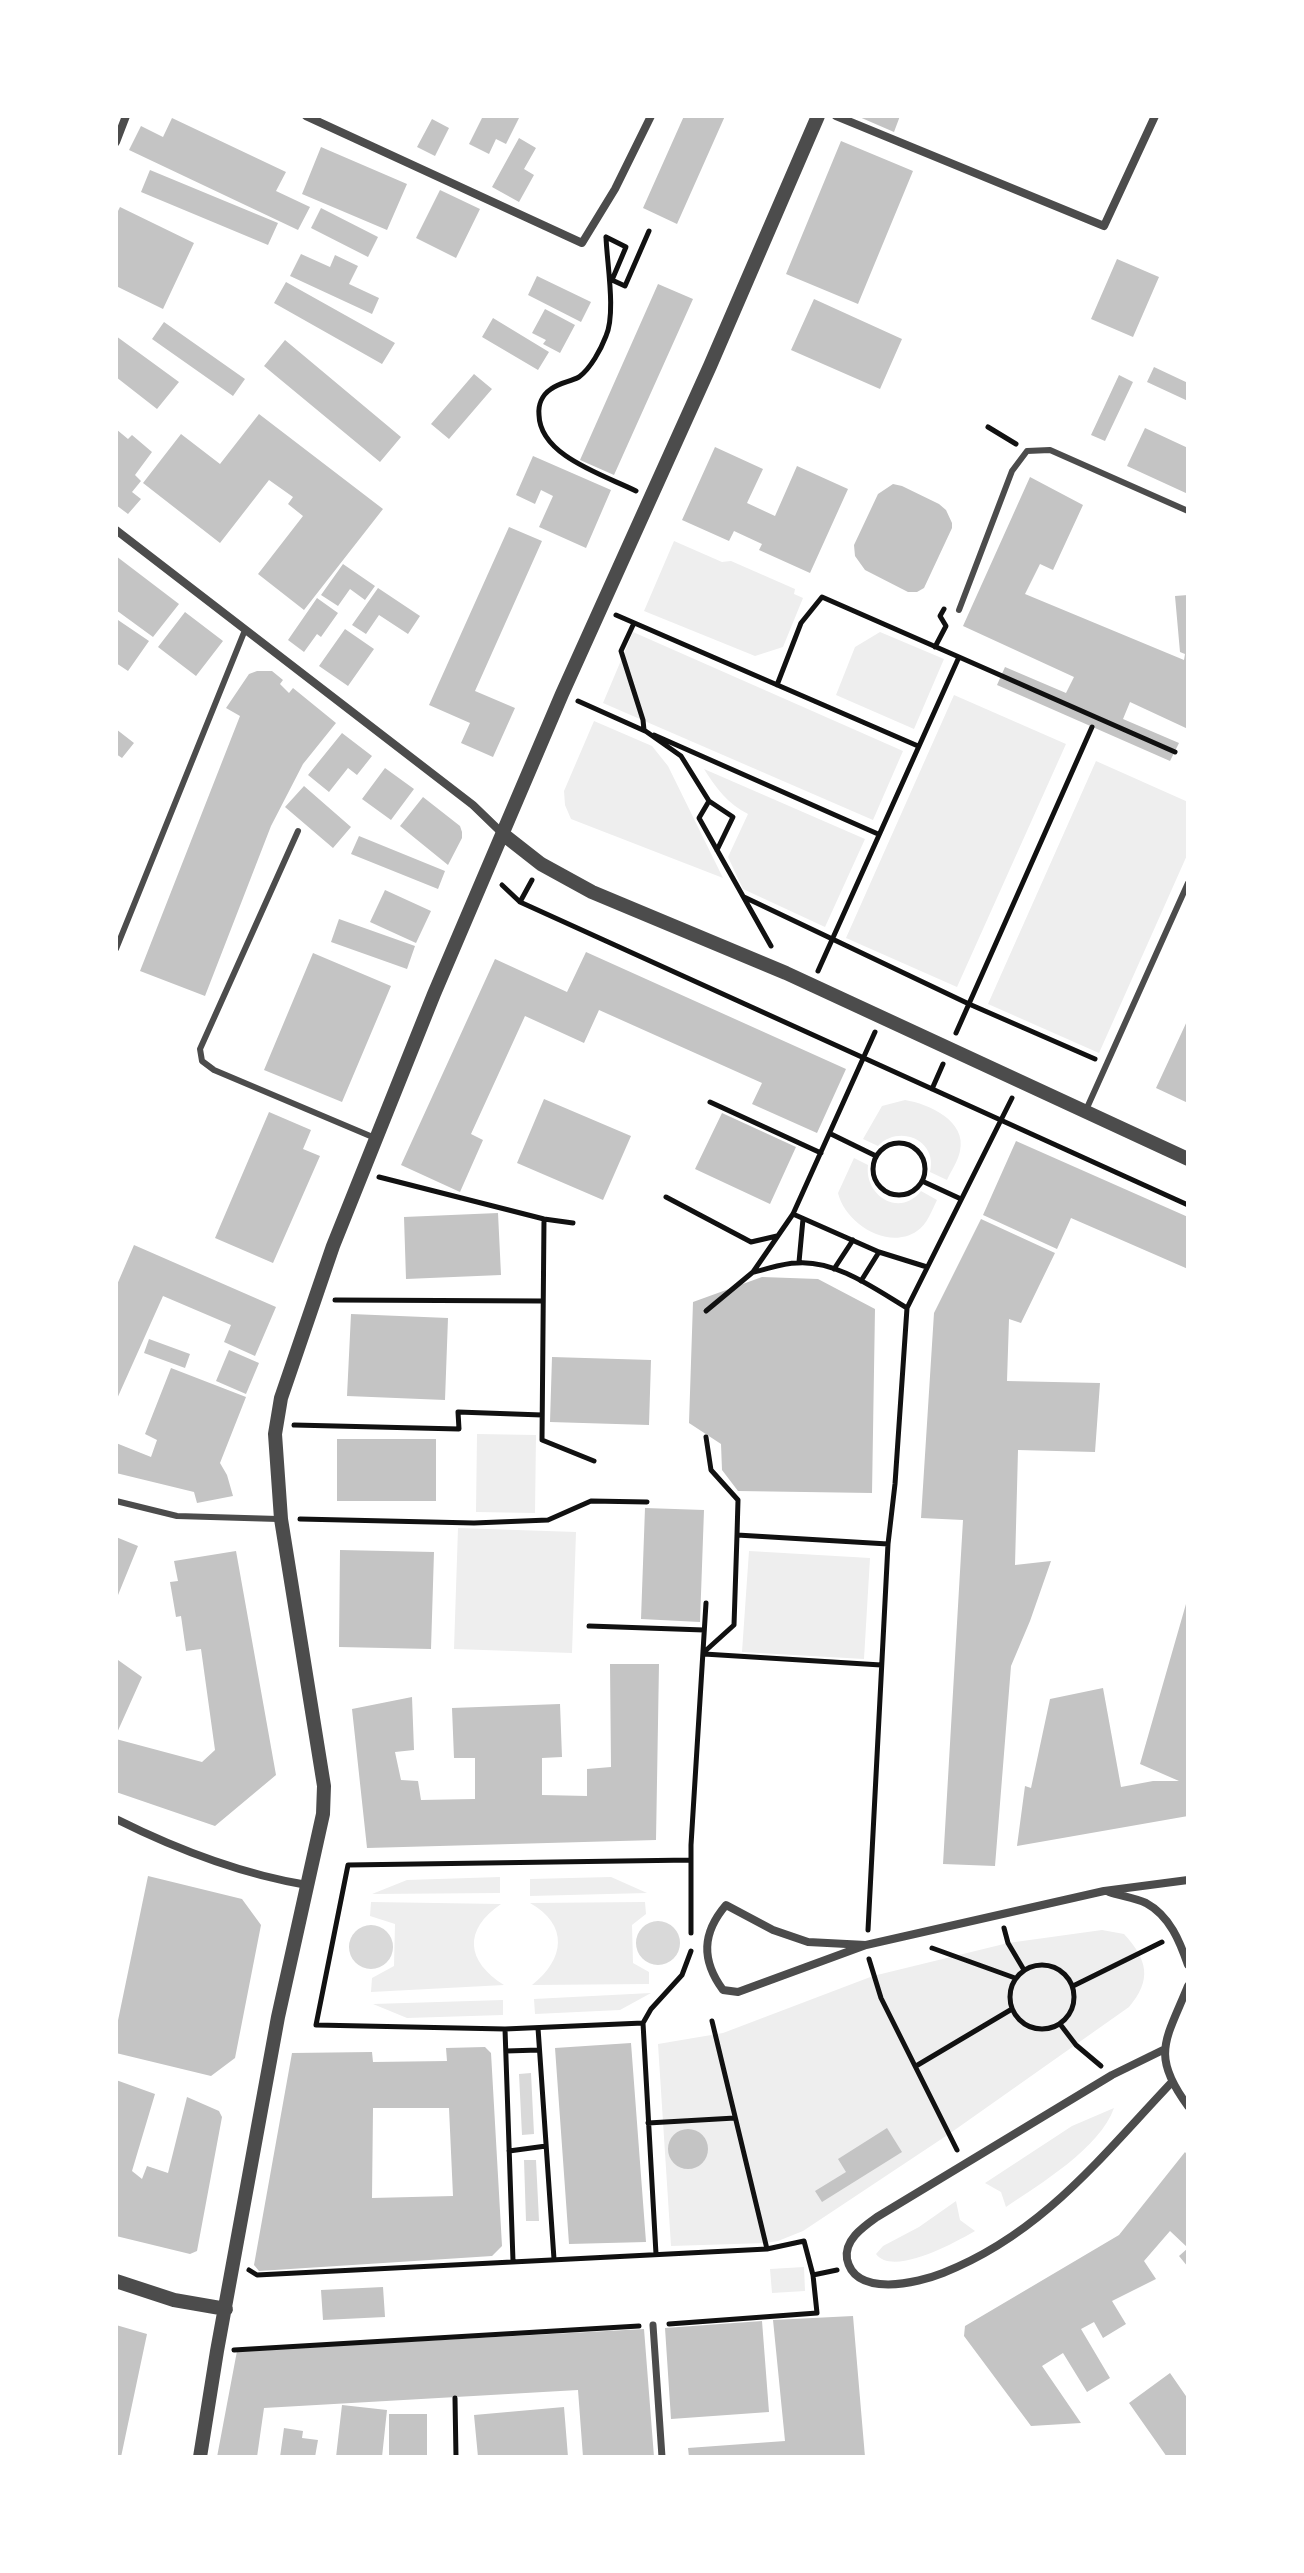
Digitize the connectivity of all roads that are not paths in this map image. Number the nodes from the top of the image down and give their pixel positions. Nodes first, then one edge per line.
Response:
1 (126, 116) edge
2 (306, 116) edge
3 (818, 116) edge
4 (836, 116) edge
5 (1155, 116) edge
6 (650, 119) edge
7 (116, 142) edge
8 (1188, 511) edge
9 (116, 530) edge
10 (959, 610) road end
11 (245, 630) junction
12 (298, 831) dead end
13 (504, 835) junction
14 (1188, 883) edge
15 (116, 949) edge
16 (1084, 1113) junction
17 (375, 1138) junction
18 (1188, 1159) edge
19 (116, 1501) edge
20 (281, 1519) junction
21 (116, 1819) edge
22 (1188, 1880) edge
23 (307, 1885) junction
24 (1104, 1891) junction
25 (866, 1945) junction
26 (1188, 1965) edge
27 (1188, 1986) edge
28 (1163, 2050) junction
29 (1171, 2083) junction
30 (1188, 2106) edge
31 (116, 2281) edge
32 (226, 2309) junction
33 (653, 2325) road end
34 (200, 2457) edge
35 (662, 2457) edge

1 - 7 street
2 - 6 street
3 - 13 street
4 - 5 street
8 - 10 lane
9 - 11 street
11 - 13 street
11 - 15 lane
12 - 17 lane
13 - 16 street
13 - 17 street
14 - 16 lane
16 - 18 street
17 - 20 street
19 - 20 lane
20 - 23 street
21 - 23 street
22 - 24 street
23 - 32 street
24 - 25 street
24 - 26 street
25 - 25 street
27 - 28 street
28 - 29 street
28 - 29 street
29 - 30 street
31 - 32 street
32 - 34 street
33 - 35 street

